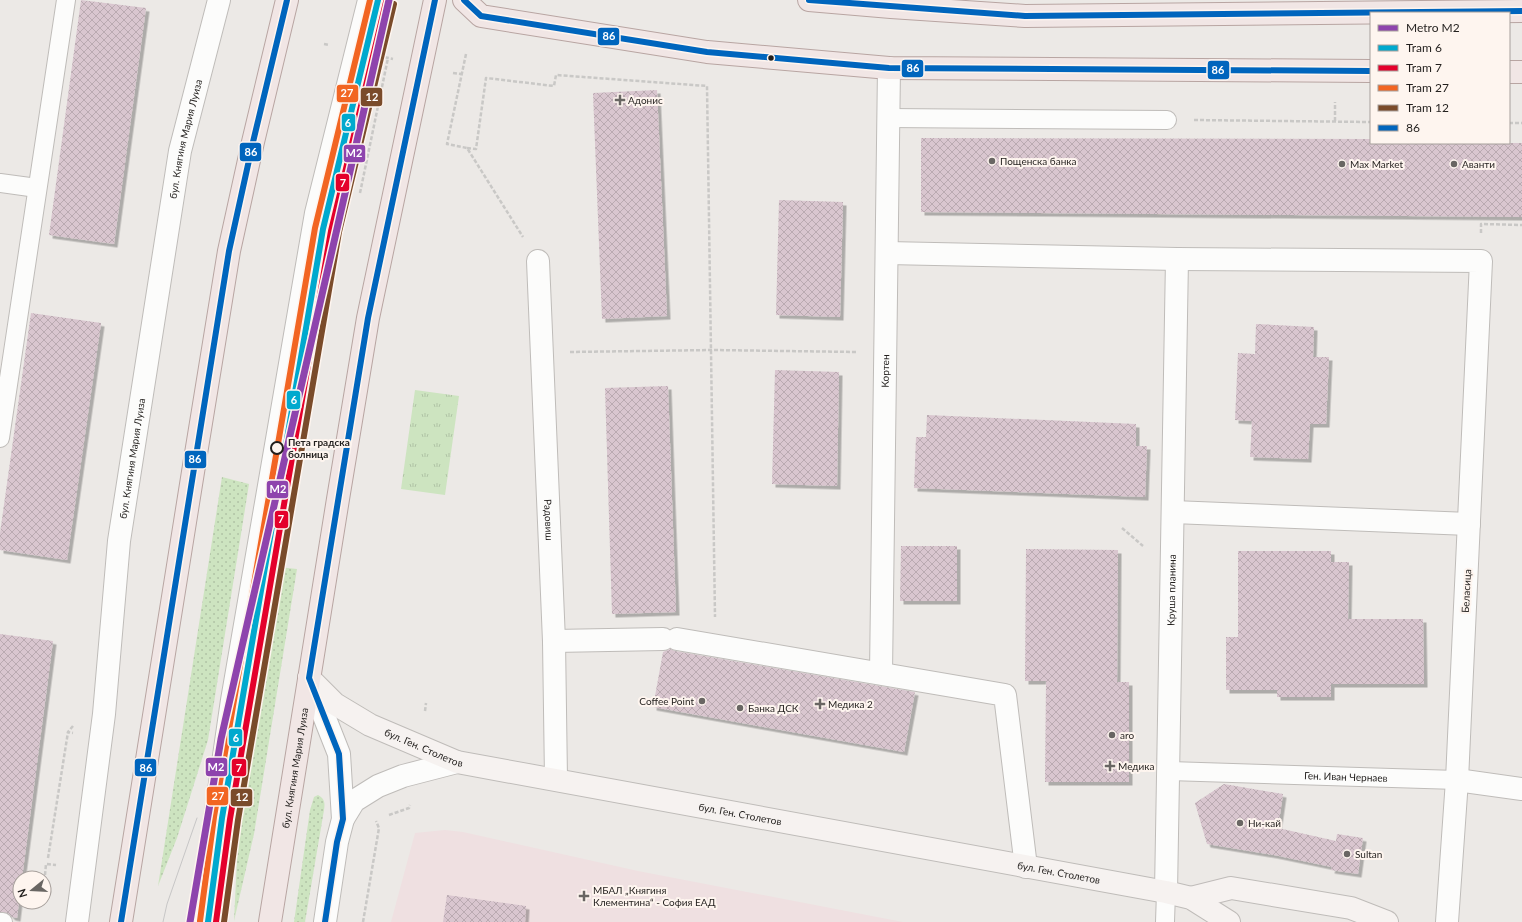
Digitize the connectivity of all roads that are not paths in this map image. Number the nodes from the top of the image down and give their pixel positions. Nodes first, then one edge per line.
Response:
1 (66, 0) edge
2 (219, 0) edge
3 (287, 0) edge
4 (367, 0) edge
5 (435, 0) edge
6 (464, 0) edge
7 (809, 0) edge
8 (1490, 6) edge
9 (1522, 11) edge
10 (889, 68) junction
11 (1370, 71) edge
12 (1510, 72) edge
13 (1522, 72) edge
14 (888, 118) junction
15 (1167, 120) road end
16 (0, 183) edge
17 (37, 188) junction
18 (887, 253) junction
19 (1177, 259) junction
20 (538, 261) road end
21 (0, 438) edge
22 (1173, 512) junction
23 (1470, 524) junction
24 (554, 641) junction
25 (880, 673) junction
26 (309, 678) junction
27 (458, 762) junction
28 (1169, 771) junction
29 (556, 779) junction
30 (1457, 780) junction
31 (1522, 789) edge
32 (343, 819) junction
33 (1026, 867) junction
34 (1166, 892) junction
35 (1191, 898) junction
36 (77, 922) edge
37 (121, 922) edge
38 (198, 922) edge
39 (270, 922) edge
40 (325, 922) edge
41 (1165, 922) edge
42 (1229, 922) edge
43 (1387, 922) edge
44 (1447, 922) edge

1 - 17 lane
2 - 36 street, бул. Княгиня Мария Луиза
3 - 37 main road
4 - 38 lane
5 - 26 main road, бул. Княгиня Мария Луиза
6 - 10 main road
7 - 8 main road
8 - 9 main road
10 - 11 main road
10 - 14 street, Кортен
12 - 13 main road
14 - 15 lane
14 - 18 street, Кортен
16 - 17 lane
17 - 21 lane
18 - 19 street
18 - 25 street, Кортен
19 - 22 street, Круша планина
19 - 23 street, Беласица
20 - 24 street, Радовиш
22 - 23 street
22 - 28 street, Круша планина
23 - 30 street, Беласица
24 - 25 street
24 - 29 street, Радовиш
25 - 33 street
26 - 27 street, бул. Ген. Столетов
26 - 32 street
26 - 39 main road, бул. Княгиня Мария Луиза
27 - 29 street, бул. Ген. Столетов
27 - 32 street
28 - 30 lane, Ген. Иван Чернаев
28 - 34 street, Круша планина
29 - 33 street, бул. Ген. Столетов
30 - 31 street, Ген. Иван Чернаев
30 - 44 street, Беласица
32 - 40 street
33 - 34 street, бул. Ген. Столетов
34 - 35 street, бул. Ген. Столетов
34 - 41 lane, Круша планина
35 - 42 street, бул. Ген. Столетов
35 - 43 street, бул. Ген. Столетов

